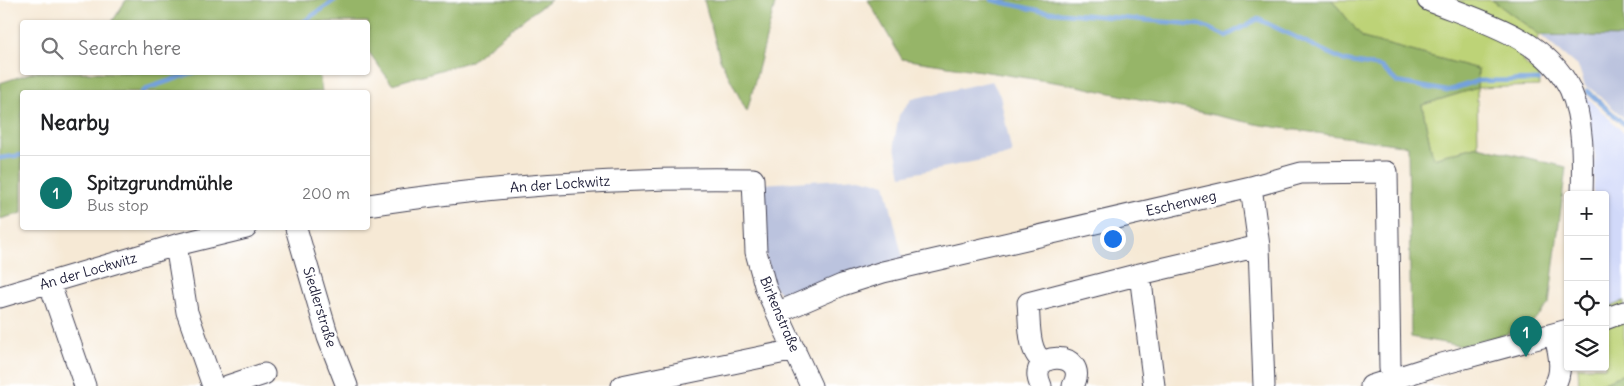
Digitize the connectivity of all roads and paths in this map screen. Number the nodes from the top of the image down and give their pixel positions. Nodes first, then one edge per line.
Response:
1 (1428, 0) edge
2 (754, 179) joint
3 (1251, 188) junction
4 (1582, 191) edge
5 (370, 205) edge
6 (238, 230) edge
7 (297, 230) edge
8 (176, 245) junction
9 (1259, 246) junction
10 (1140, 274) junction
11 (49, 282) junction
12 (0, 296) edge
13 (779, 312) junction
14 (1624, 312) edge
15 (1609, 318) edge
16 (1561, 332) edge
17 (795, 350) junction
18 (1044, 362) junction
19 (264, 374) dead end
20 (1397, 381) edge
21 (85, 386) edge
22 (213, 386) edge
23 (228, 386) edge
24 (347, 386) edge
25 (622, 386) edge
26 (811, 386) edge
27 (1041, 386) edge
28 (1073, 386) edge
29 (1154, 386) edge
30 (1264, 386) edge
31 (1371, 386) edge
32 (1554, 386) edge

1 - 4 street
2 - 5 street, An der Lockwitz
2 - 13 street, Birkenstraße
3 - 9 street
3 - 13 street, Eschenweg
3 - 20 street, Eschenweg
6 - 8 street, An der Lockwitz
7 - 24 street, Siedlerstraße
8 - 11 street, An der Lockwitz
8 - 22 street
9 - 10 street
9 - 30 street
10 - 18 street
10 - 29 street
11 - 12 street, An der Lockwitz
11 - 21 street
13 - 17 street, Birkenstraße
14 - 15 street
16 - 20 street
16 - 32 street
17 - 25 street
17 - 26 street, Birkenstraße
18 - 27 street
18 - 28 street
19 - 23 street
20 - 31 street

